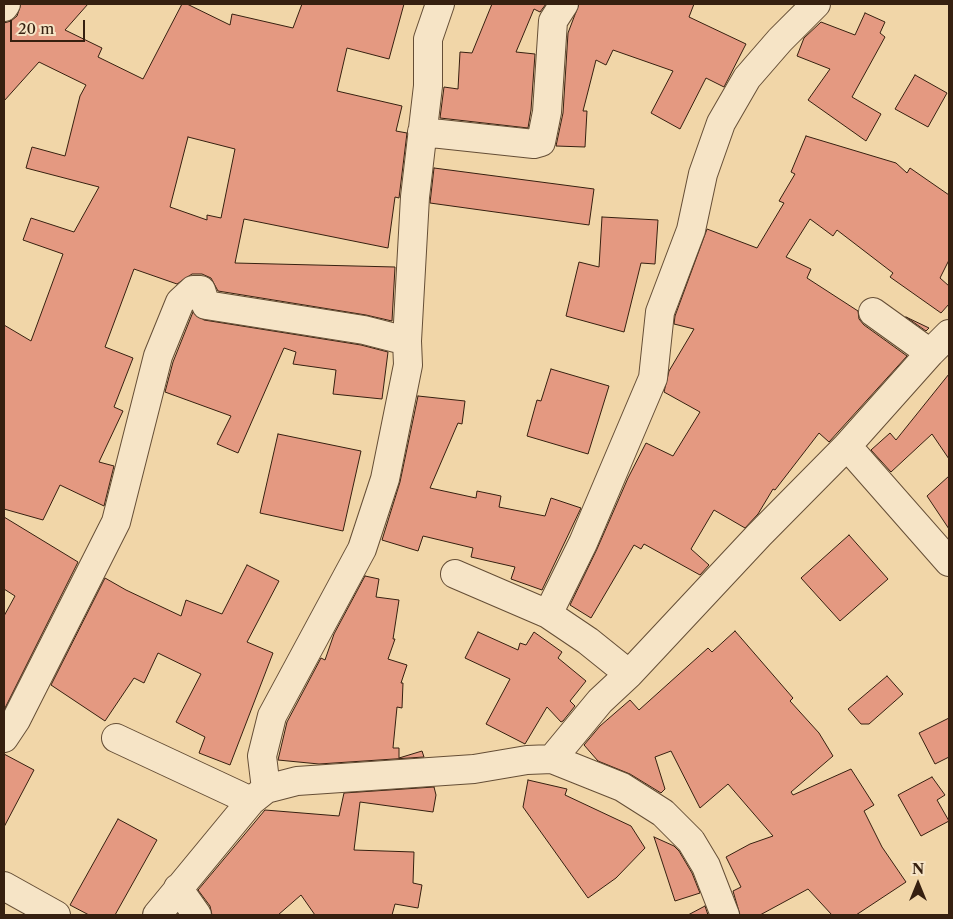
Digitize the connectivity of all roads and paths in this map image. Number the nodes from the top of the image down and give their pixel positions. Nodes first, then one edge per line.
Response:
1 (440, 4) edge
2 (564, 4) edge
3 (816, 4) edge
4 (422, 132) junction
5 (873, 312) dead end
6 (407, 341) junction
7 (940, 343) edge
8 (847, 446) junction
9 (949, 562) edge
10 (455, 574) dead end
11 (548, 614) junction
12 (629, 674) junction
13 (4, 738) edge
14 (116, 738) dead end
15 (552, 759) junction
16 (258, 795) junction
17 (4, 886) edge
18 (178, 888) junction
19 (56, 915) edge
20 (157, 915) edge
21 (196, 915) edge
22 (725, 915) edge

1 - 4 street
2 - 4 street
3 - 11 street
4 - 6 street
5 - 7 street
6 - 13 street
6 - 16 street
7 - 8 street
8 - 9 street
8 - 12 street
10 - 11 street
11 - 12 street
12 - 15 street
14 - 16 street
15 - 16 street
15 - 22 street
16 - 18 street
17 - 19 street
18 - 20 street
18 - 21 street

